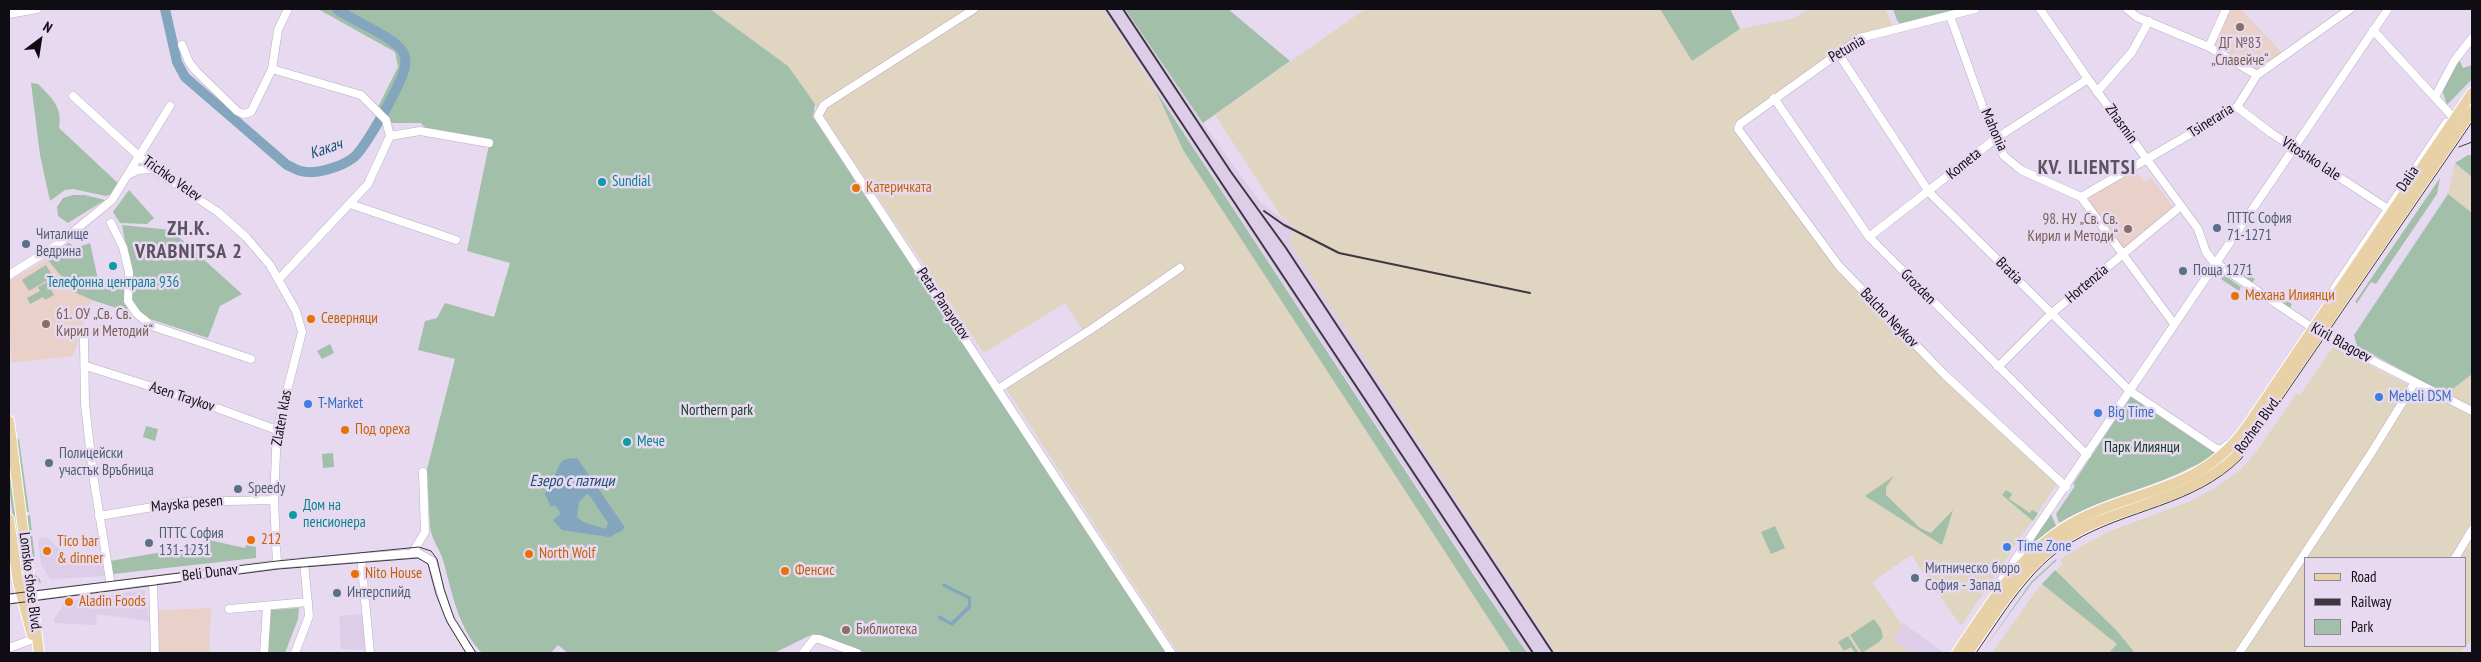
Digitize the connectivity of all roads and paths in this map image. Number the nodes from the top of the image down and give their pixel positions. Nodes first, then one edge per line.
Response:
1 (37, 9) edge
2 (288, 9) edge
3 (974, 9) edge
4 (1975, 9) edge
5 (2040, 9) edge
6 (2127, 9) edge
7 (2226, 9) edge
8 (2350, 9) edge
9 (2388, 9) edge
10 (9, 14) edge
11 (1950, 16) junction
12 (2149, 21) junction
13 (2373, 30) junction
14 (2472, 38) edge
15 (182, 45) dead end
16 (2209, 46) junction
17 (1838, 53) junction
18 (272, 69) junction
19 (2257, 75) junction
20 (2088, 80) junction
21 (2098, 92) junction
22 (2472, 92) edge
23 (74, 96) dead end
24 (2435, 97) junction
25 (1774, 98) junction
26 (170, 106) dead end
27 (2237, 107) junction
28 (2472, 111) edge
29 (2451, 115) junction
30 (1738, 127) joint
31 (390, 136) junction
32 (1995, 139) junction
33 (489, 144) dead end
34 (2294, 148) junction
35 (138, 155) junction
36 (2147, 159) junction
37 (154, 169) junction
38 (128, 175) junction
39 (1930, 192) junction
40 (2081, 197) junction
41 (350, 204) junction
42 (2181, 206) junction
43 (2388, 208) junction
44 (110, 224) dead end
45 (1869, 237) junction
46 (456, 240) dead end
47 (2122, 254) junction
48 (2216, 264) junction
49 (1180, 268) dead end
50 (2349, 272) junction
51 (9, 275) edge
52 (278, 280) junction
53 (2334, 289) dead end
54 (2052, 313) junction
55 (2174, 324) junction
56 (2317, 331) junction
57 (84, 339) dead end
58 (251, 359) dead end
59 (2284, 362) dead end
60 (86, 366) junction
61 (1998, 367) junction
62 (2276, 380) junction
63 (2415, 382) junction
64 (998, 389) junction
65 (2130, 391) junction
66 (2472, 411) edge
67 (9, 421) edge
68 (277, 430) junction
69 (2087, 455) junction
70 (423, 472) dead end
71 (2066, 487) junction
72 (274, 500) junction
73 (100, 516) junction
74 (9, 519) edge
75 (2472, 530) edge
76 (413, 552) junction
77 (360, 557) junction
78 (2456, 557) edge
79 (304, 562) junction
80 (277, 564) junction
81 (153, 580) junction
82 (111, 586) junction
83 (26, 596) junction
84 (9, 599) edge
85 (308, 602) junction
86 (267, 607) junction
87 (229, 609) dead end
88 (1974, 628) junction
89 (33, 639) junction
90 (9, 648) edge
91 (38, 653) edge
92 (155, 653) edge
93 (264, 653) edge
94 (295, 653) edge
95 (370, 653) edge
96 (471, 653) edge
97 (803, 653) edge
98 (857, 653) edge
99 (1171, 653) edge
100 (1957, 653) edge
101 (1968, 653) edge
102 (2240, 653) edge

1 - 10 street
2 - 18 street
3 - 64 street, Petar Panayotov
4 - 11 street, Petunia
5 - 20 street, Zhasmin
6 - 12 street
7 - 16 street
8 - 19 street, Tsineraria
9 - 13 street, Rozhen Blvd.
11 - 17 street, Petunia
11 - 32 street, Mahonia
12 - 16 street
12 - 21 street
13 - 24 street
13 - 34 street, Rozhen Blvd.
14 - 24 street
15 - 18 street
16 - 19 street
17 - 25 street, Petunia
17 - 39 street, Bratia
18 - 31 street
19 - 27 street, Tsineraria
20 - 21 street, Zhasmin
20 - 32 street, Kometa
21 - 36 street, Zhasmin
22 - 29 street, Dalia
22 - 50 main road, Rozhen Blvd.
23 - 35 street
24 - 29 street
25 - 30 street, Petunia
25 - 45 street, Grozden
26 - 35 street
27 - 34 street, Vitoshko lale
27 - 36 street, Tsineraria
28 - 56 main road, Rozhen Blvd.
29 - 43 street, Dalia
30 - 71 street, Balcho Neykov
31 - 33 street
31 - 41 street
32 - 39 street, Kometa
32 - 40 street, Mahonia
34 - 43 street, Vitoshko lale
34 - 48 street, Rozhen Blvd.
35 - 37 street, Trichko Velev
35 - 38 street, Trichko Velev
36 - 40 street, Tsineraria
36 - 42 street, Zhasmin
37 - 38 street
37 - 52 street, Trichko Velev
38 - 51 street, Trichko Velev
39 - 45 street, Kometa
39 - 54 street, Bratia
40 - 47 street, Mahonia
41 - 46 street
41 - 52 street
42 - 47 street, Hortenzia
42 - 48 street, Zhasmin
43 - 50 street, Dalia
44 - 58 street
45 - 61 street, Grozden
47 - 54 street, Hortenzia
47 - 55 street, Mahonia
48 - 55 street, Rozhen Blvd.
48 - 56 street, Kiril Blagoev
49 - 64 street
50 - 53 street, Dalia
50 - 56 main road, Rozhen Blvd.
52 - 68 street, Zlaten klas
54 - 61 street, Hortenzia
54 - 65 street, Bratia
55 - 65 street, Rozhen Blvd.
56 - 62 main road, Rozhen Blvd.
56 - 63 street, Kiril Blagoev
56 - 101 main road, Rozhen Blvd.
57 - 60 street
59 - 62 street
60 - 68 street, Asen Traykov
60 - 73 street
61 - 69 street, Grozden
62 - 65 street, Bratia
62 - 88 main road, Rozhen Blvd.
63 - 66 street, Kiril Blagoev
63 - 102 street
64 - 99 street, Petar Panayotov
65 - 69 street, Rozhen Blvd.
67 - 83 main road, Lomsko shose Blvd.
68 - 72 street, Zlaten klas
69 - 71 street, Rozhen Blvd.
70 - 76 street
71 - 88 street, Rozhen Blvd.
72 - 73 street, Mayska pesen
72 - 80 street, Zlaten klas
73 - 82 street
74 - 83 main road, Lomsko shose Blvd.
75 - 78 street
76 - 77 street, Beli Dunav
76 - 96 street
77 - 79 street, Beli Dunav
77 - 95 street
79 - 80 street, Beli Dunav
79 - 85 street
80 - 81 street, Beli Dunav
81 - 82 street, Beli Dunav
81 - 92 street
82 - 83 street, Beli Dunav
83 - 84 street, Beli Dunav
83 - 89 main road, Lomsko shose Blvd.
83 - 91 main road, Lomsko shose Blvd.
85 - 86 street
85 - 94 street
86 - 87 street
86 - 93 street
88 - 100 main road, Rozhen Blvd.
89 - 90 street
89 - 91 main road, Lomsko shose Blvd.
97 - 98 street

